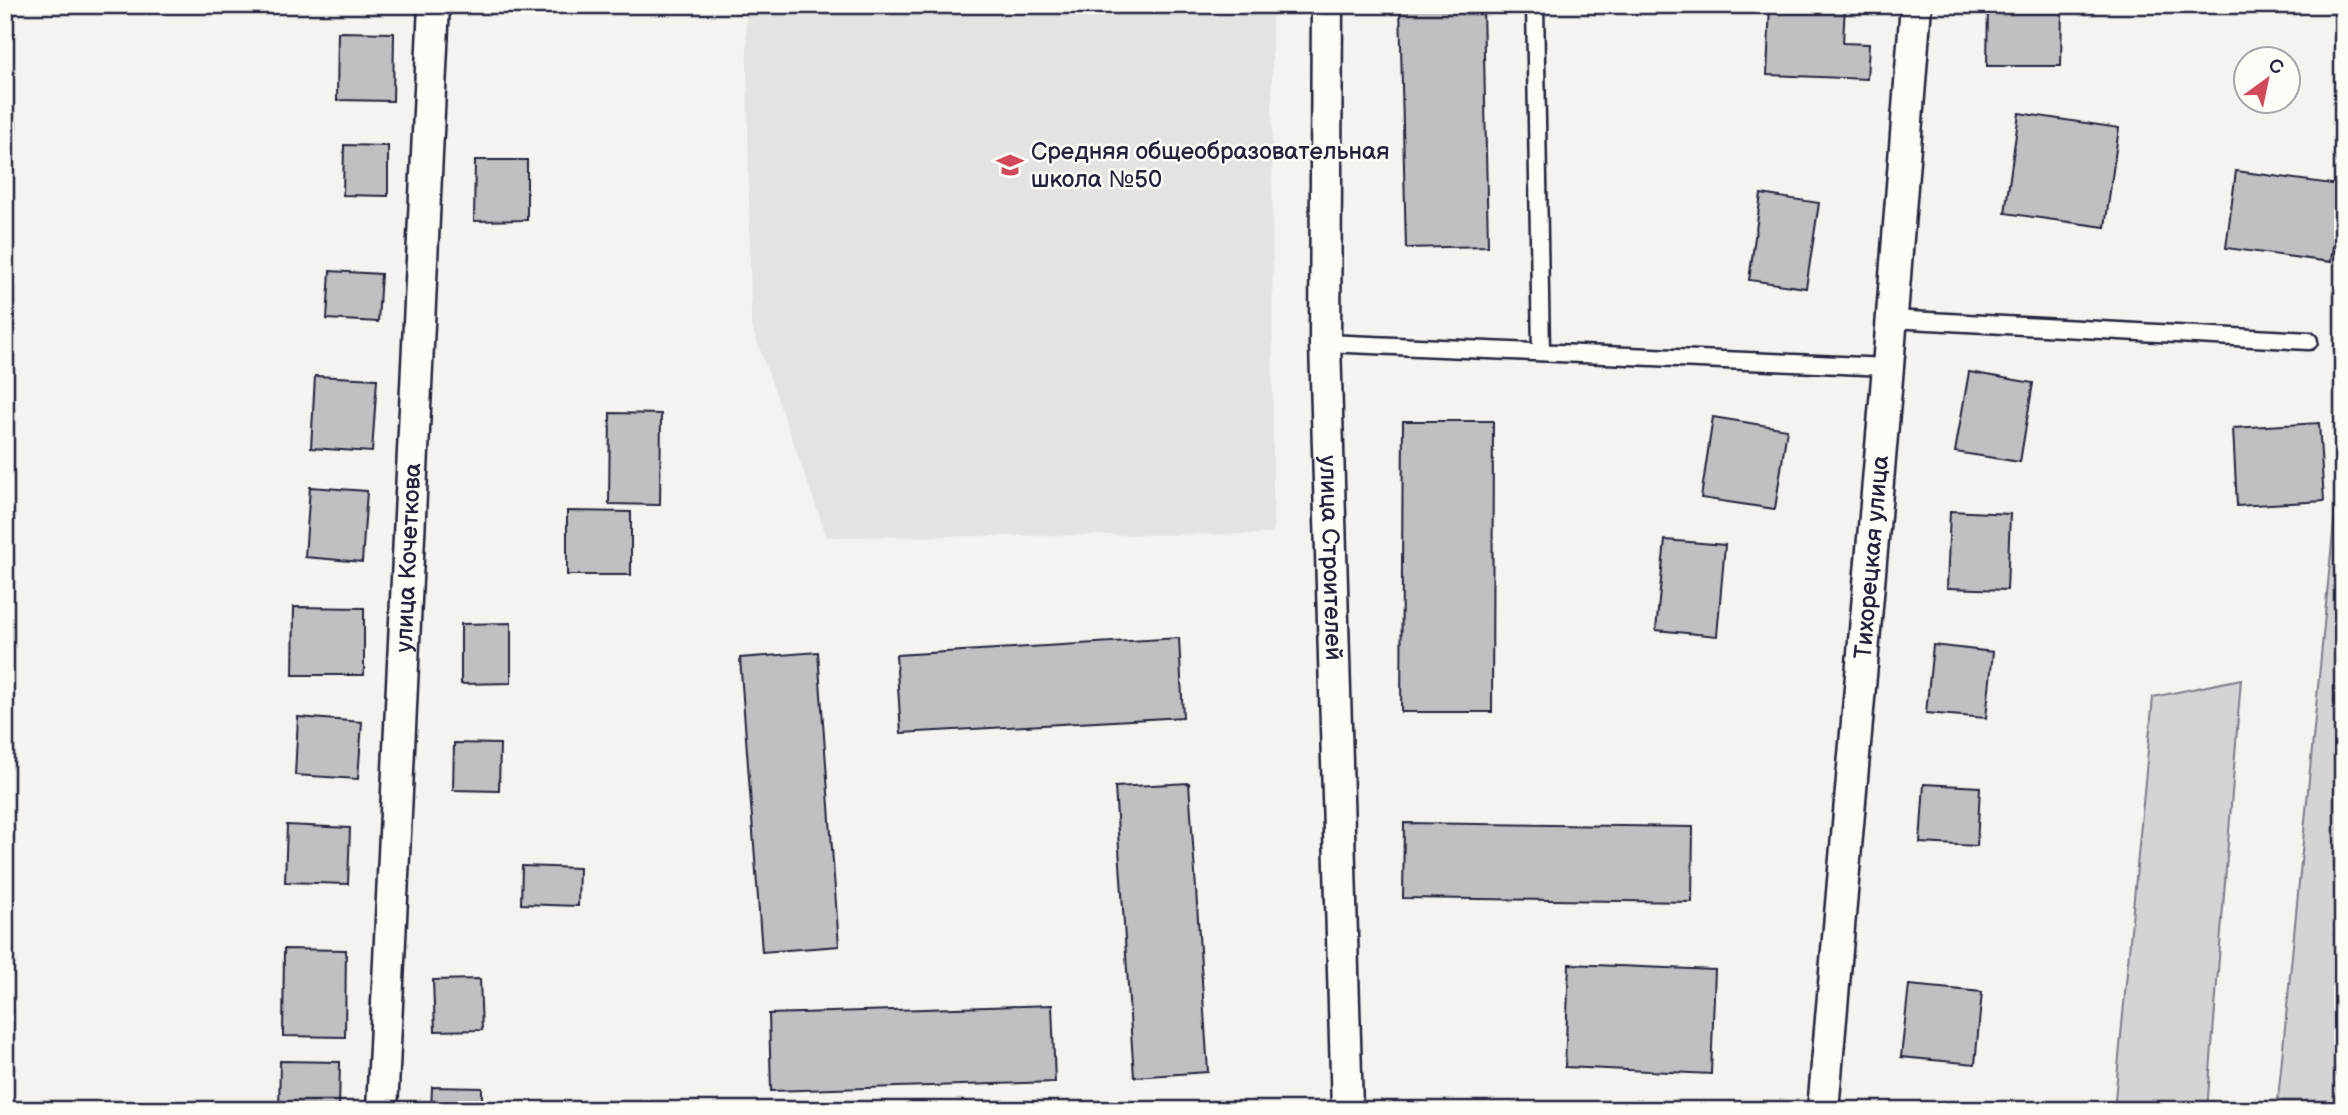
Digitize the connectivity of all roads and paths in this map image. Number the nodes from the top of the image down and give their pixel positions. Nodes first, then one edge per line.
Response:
1 (434, 5) edge
2 (1327, 5) edge
3 (1535, 5) edge
4 (1916, 5) edge
5 (1891, 319) junction
6 (2309, 341) dead end
7 (1325, 343) junction
8 (1541, 352) junction
9 (1888, 368) junction
10 (382, 1110) edge
11 (1347, 1110) edge
12 (1823, 1110) edge

1 - 10 street, улица Кочеткова
2 - 7 street, улица Строителей
3 - 8 lane
4 - 5 street, Тихорецкая улица
5 - 6 lane
5 - 9 street, Тихорецкая улица
7 - 8 lane
7 - 11 street, улица Строителей
8 - 9 lane
9 - 12 street, Тихорецкая улица

